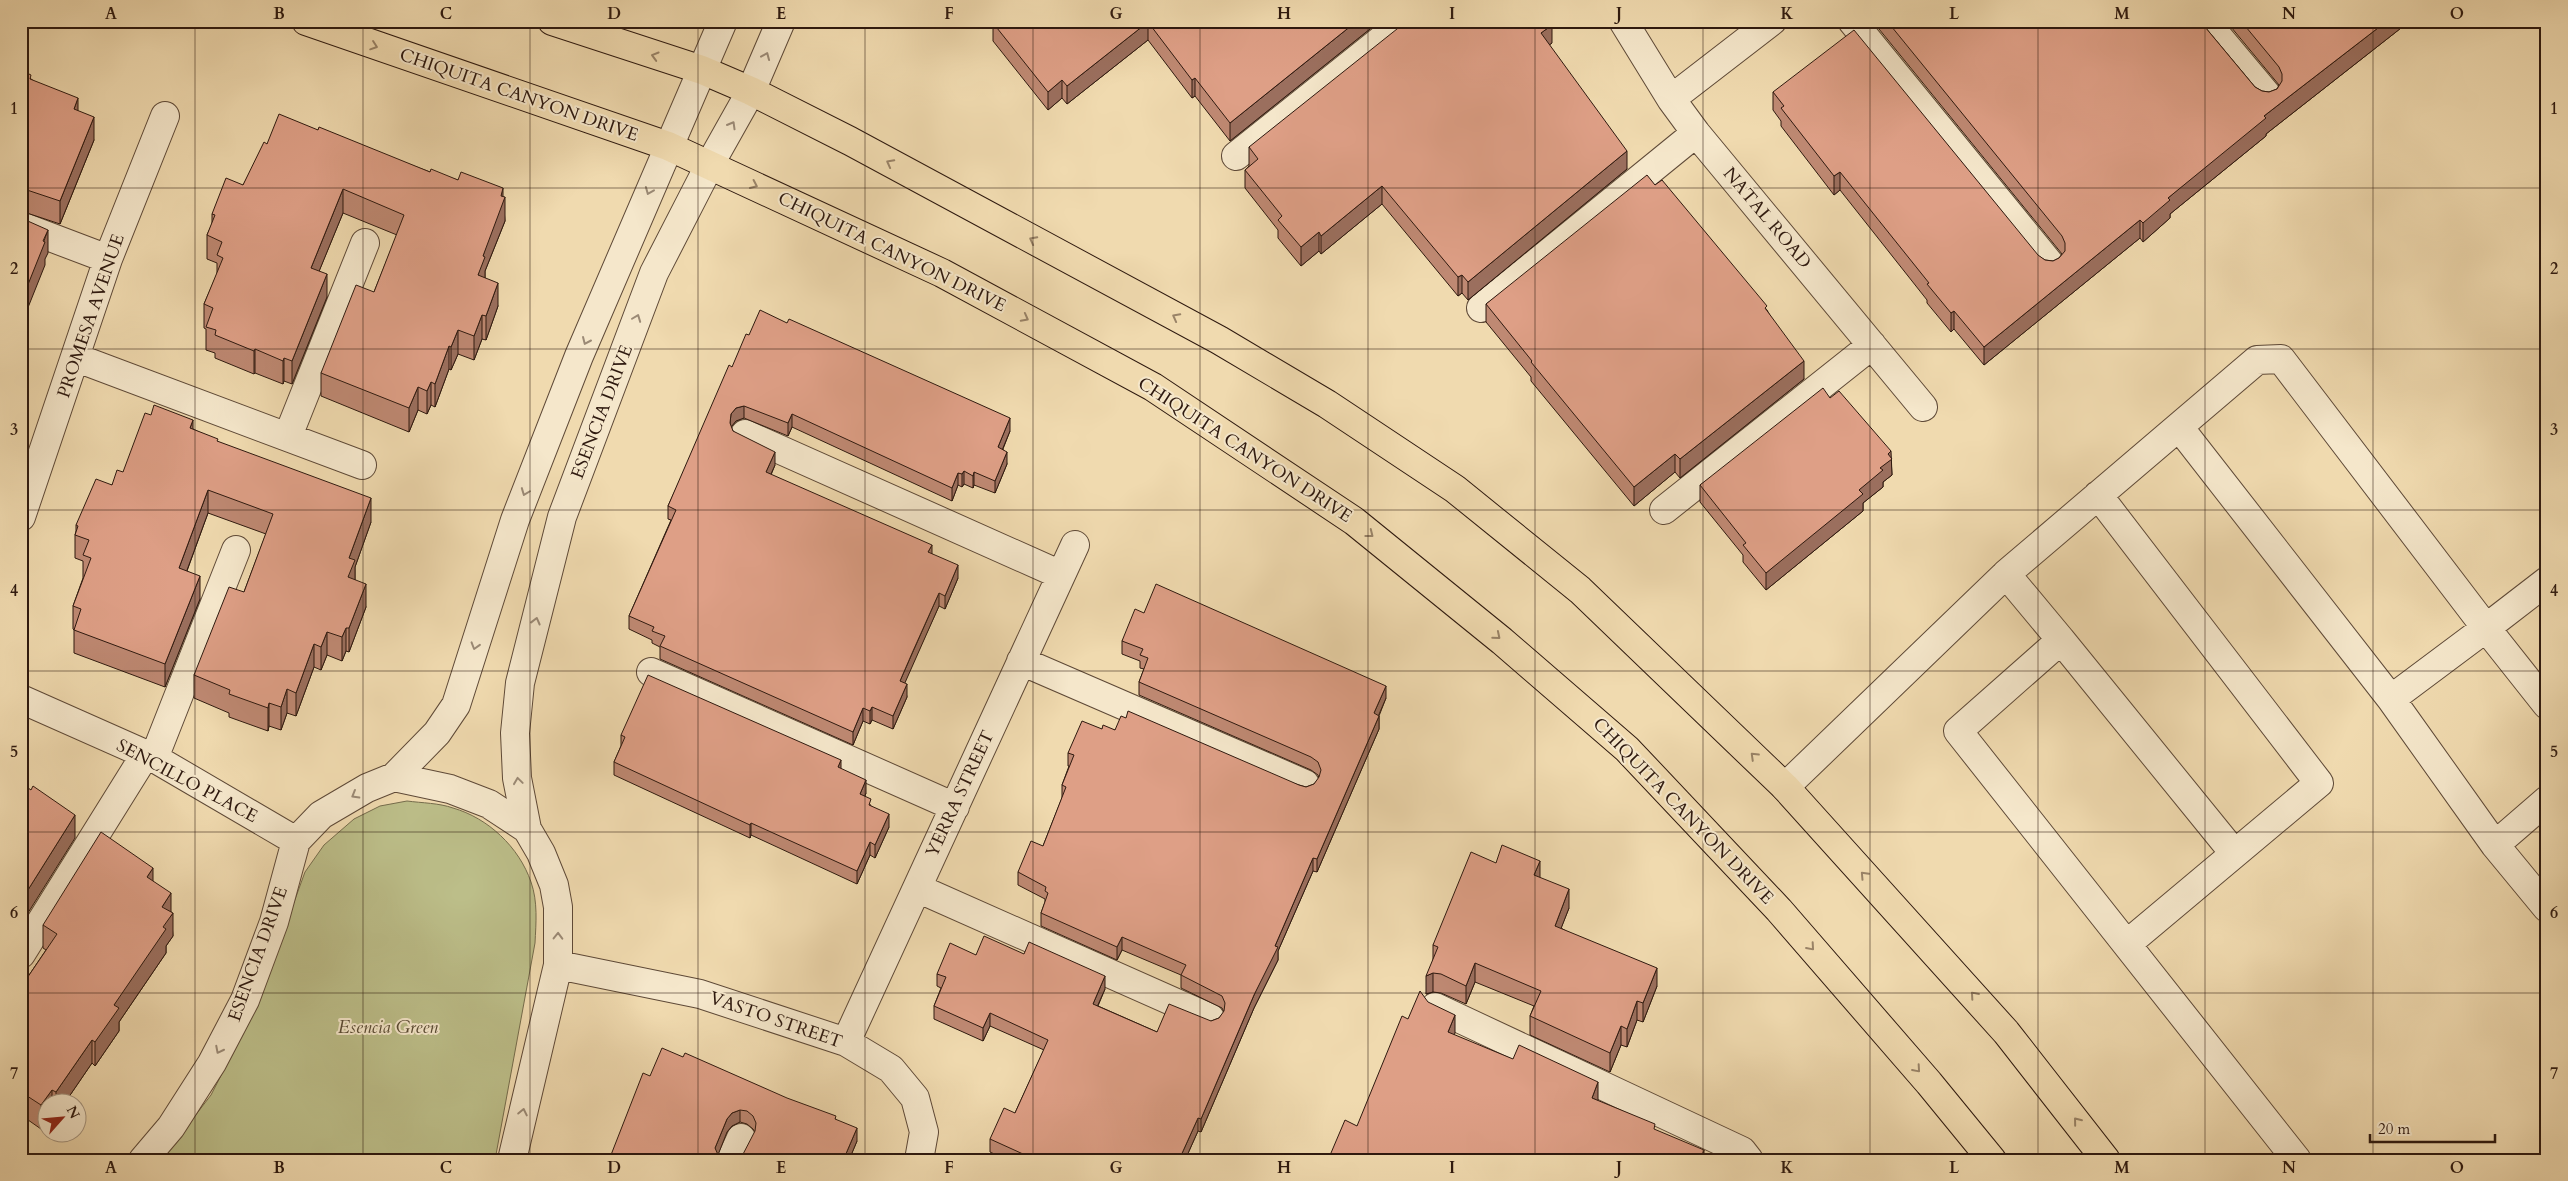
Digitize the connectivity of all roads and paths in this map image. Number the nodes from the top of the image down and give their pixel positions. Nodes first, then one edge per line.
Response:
1 (306, 21) edge
2 (552, 21) edge
3 (723, 21) edge
4 (781, 21) edge
5 (1406, 21) edge
6 (1623, 21) edge
7 (1772, 21) edge
8 (1852, 21) edge
9 (2205, 21) edge
10 (702, 70) junction
11 (751, 91) junction
12 (2266, 96) edge
13 (1671, 99) junction
14 (165, 116) dead end
15 (1696, 133) junction
16 (668, 146) junction
17 (1236, 156) dead end
18 (710, 164) junction
19 (21, 226) edge
20 (365, 243) dead end
21 (108, 259) junction
22 (2050, 264) edge
23 (1481, 308) dead end
24 (1872, 345) junction
25 (77, 358) junction
26 (1923, 407) dead end
27 (2179, 427) junction
28 (745, 434) dead end
29 (288, 436) junction
30 (362, 465) dead end
31 (2098, 495) junction
32 (1664, 510) dead end
33 (22, 513) edge
34 (1075, 545) dead end
35 (236, 550) dead end
36 (2006, 574) junction
37 (1061, 575) junction
38 (2547, 582) edge
39 (2486, 628) junction
40 (2061, 640) junction
41 (1021, 660) junction
42 (651, 672) dead end
43 (21, 699) edge
44 (2391, 699) junction
45 (2547, 705) edge
46 (150, 757) junction
47 (394, 777) junction
48 (1305, 784) dead end
49 (1785, 786) junction
50 (2547, 800) edge
51 (955, 807) junction
52 (527, 829) junction
53 (296, 841) junction
54 (2495, 845) junction
55 (2234, 853) junction
56 (917, 888) junction
57 (2547, 908) edge
58 (2127, 944) junction
59 (21, 954) edge
60 (558, 965) junction
61 (1435, 1007) edge
62 (1210, 1018) edge
63 (846, 1042) junction
64 (143, 1160) edge
65 (512, 1160) edge
66 (920, 1160) edge
67 (1749, 1160) edge
68 (1992, 1160) edge
69 (2106, 1160) edge
70 (2298, 1160) edge

1 -> 16 main road, CHIQUITA CANYON DRIVE
10 -> 2 main road
3 - 10 street, ESENCIA DRIVE
11 -> 4 street, ESENCIA DRIVE
5 - 17 street
6 - 13 street, NATAL ROAD
7 - 13 street
8 - 22 street
9 - 12 street
10 - 11 main road
10 - 16 street, ESENCIA DRIVE
18 -> 11 street, ESENCIA DRIVE
49 -> 11 main road
13 - 15 street, NATAL ROAD
14 - 21 street, PROMESA AVENUE
15 - 23 street
15 - 24 street, NATAL ROAD
16 - 18 main road, CHIQUITA CANYON DRIVE
16 -> 47 street, ESENCIA DRIVE
52 -> 18 street, ESENCIA DRIVE
18 -> 68 main road, CHIQUITA CANYON DRIVE
19 - 21 street
20 - 29 street
21 - 25 street, PROMESA AVENUE
24 - 26 street, NATAL ROAD
24 - 32 street
25 - 29 street
25 - 33 street, PROMESA AVENUE
27 - 31 street
27 - 39 street
27 - 44 street
28 - 37 street
29 - 30 street
31 - 36 street
31 - 55 street
34 - 37 street, YERRA STREET
35 - 46 street
36 - 40 street
36 - 49 street
37 - 41 street, YERRA STREET
38 - 39 street
39 - 44 street
39 - 45 street
40 - 55 street
40 - 58 street
41 - 48 street
41 - 51 street, YERRA STREET
42 - 51 street
43 - 46 street, SENCILLO PLACE
44 - 54 street
46 - 53 street, SENCILLO PLACE
46 - 59 street
47 - 52 street, ESENCIA DRIVE
47 -> 53 street, ESENCIA DRIVE
69 -> 49 main road
50 - 54 street
51 - 56 street, YERRA STREET
60 -> 52 street, ESENCIA DRIVE
53 -> 64 street, ESENCIA DRIVE
54 - 57 street
55 - 58 street
56 - 62 street
56 - 63 street, YERRA STREET
58 - 70 street
60 - 63 street, VASTO STREET
65 -> 60 street, ESENCIA DRIVE
61 - 67 street
63 - 66 street, VASTO STREET

